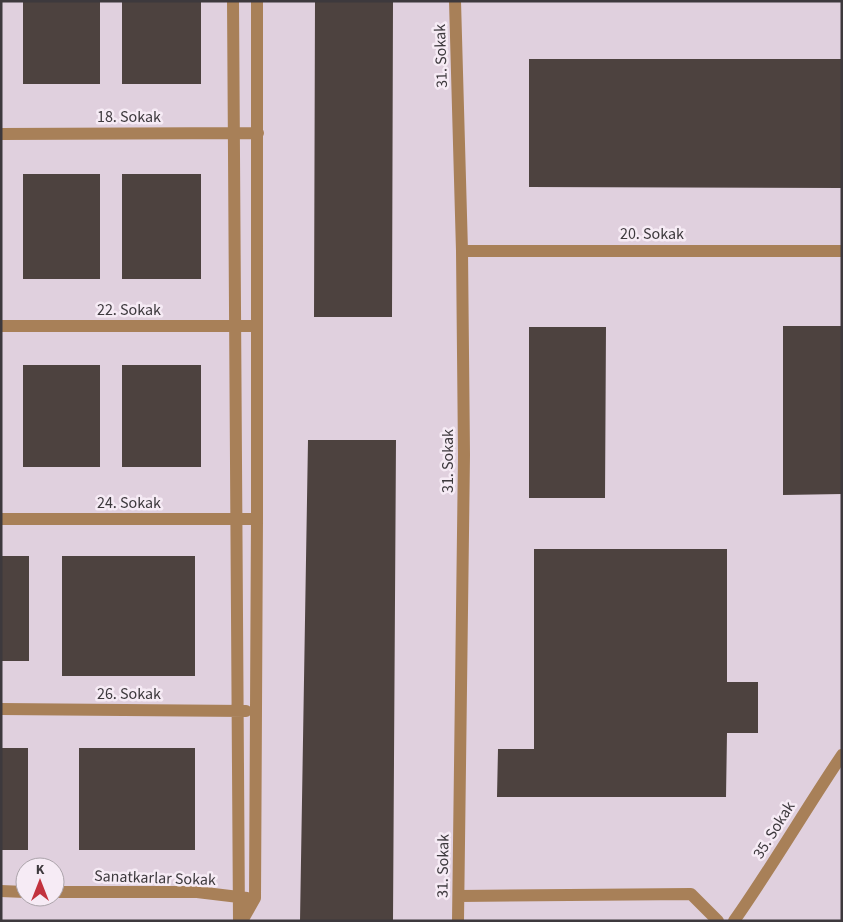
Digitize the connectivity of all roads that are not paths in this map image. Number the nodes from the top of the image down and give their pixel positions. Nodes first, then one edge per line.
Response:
1 (232, 1) edge
2 (256, 1) edge
3 (455, 1) edge
4 (233, 132) junction
5 (258, 132) junction
6 (1, 134) edge
7 (842, 250) edge
8 (462, 251) junction
9 (1, 326) edge
10 (235, 326) junction
11 (257, 326) junction
12 (1, 519) edge
13 (236, 519) junction
14 (257, 519) junction
15 (1, 709) edge
16 (238, 710) junction
17 (256, 711) junction
18 (842, 755) edge
19 (1, 891) edge
20 (15, 892) edge
21 (65, 892) edge
22 (459, 896) junction
23 (239, 898) junction
24 (255, 898) junction
25 (240, 921) edge
26 (458, 921) edge
27 (718, 921) edge
28 (734, 921) edge

1 - 4 street
2 - 5 street
3 - 8 street, 31. Sokak
4 - 5 street, 18. Sokak
4 - 6 street, 18. Sokak
4 - 10 street
5 - 11 street
7 - 8 street, 20. Sokak
8 - 22 street, 31. Sokak
9 - 10 street, 22. Sokak
10 - 11 street, 22. Sokak
10 - 13 street
11 - 14 street
12 - 13 street, 24. Sokak
13 - 14 street, 24. Sokak
13 - 16 street
14 - 17 street
15 - 16 street, 26. Sokak
16 - 17 street, 26. Sokak
16 - 23 street
17 - 24 street
18 - 28 street, 35. Sokak
19 - 20 street
21 - 23 street, Sanatkarlar Sokak
22 - 26 street, 31. Sokak
22 - 27 street
23 - 24 street, Sanatkarlar Sokak
23 - 25 street
24 - 25 street

